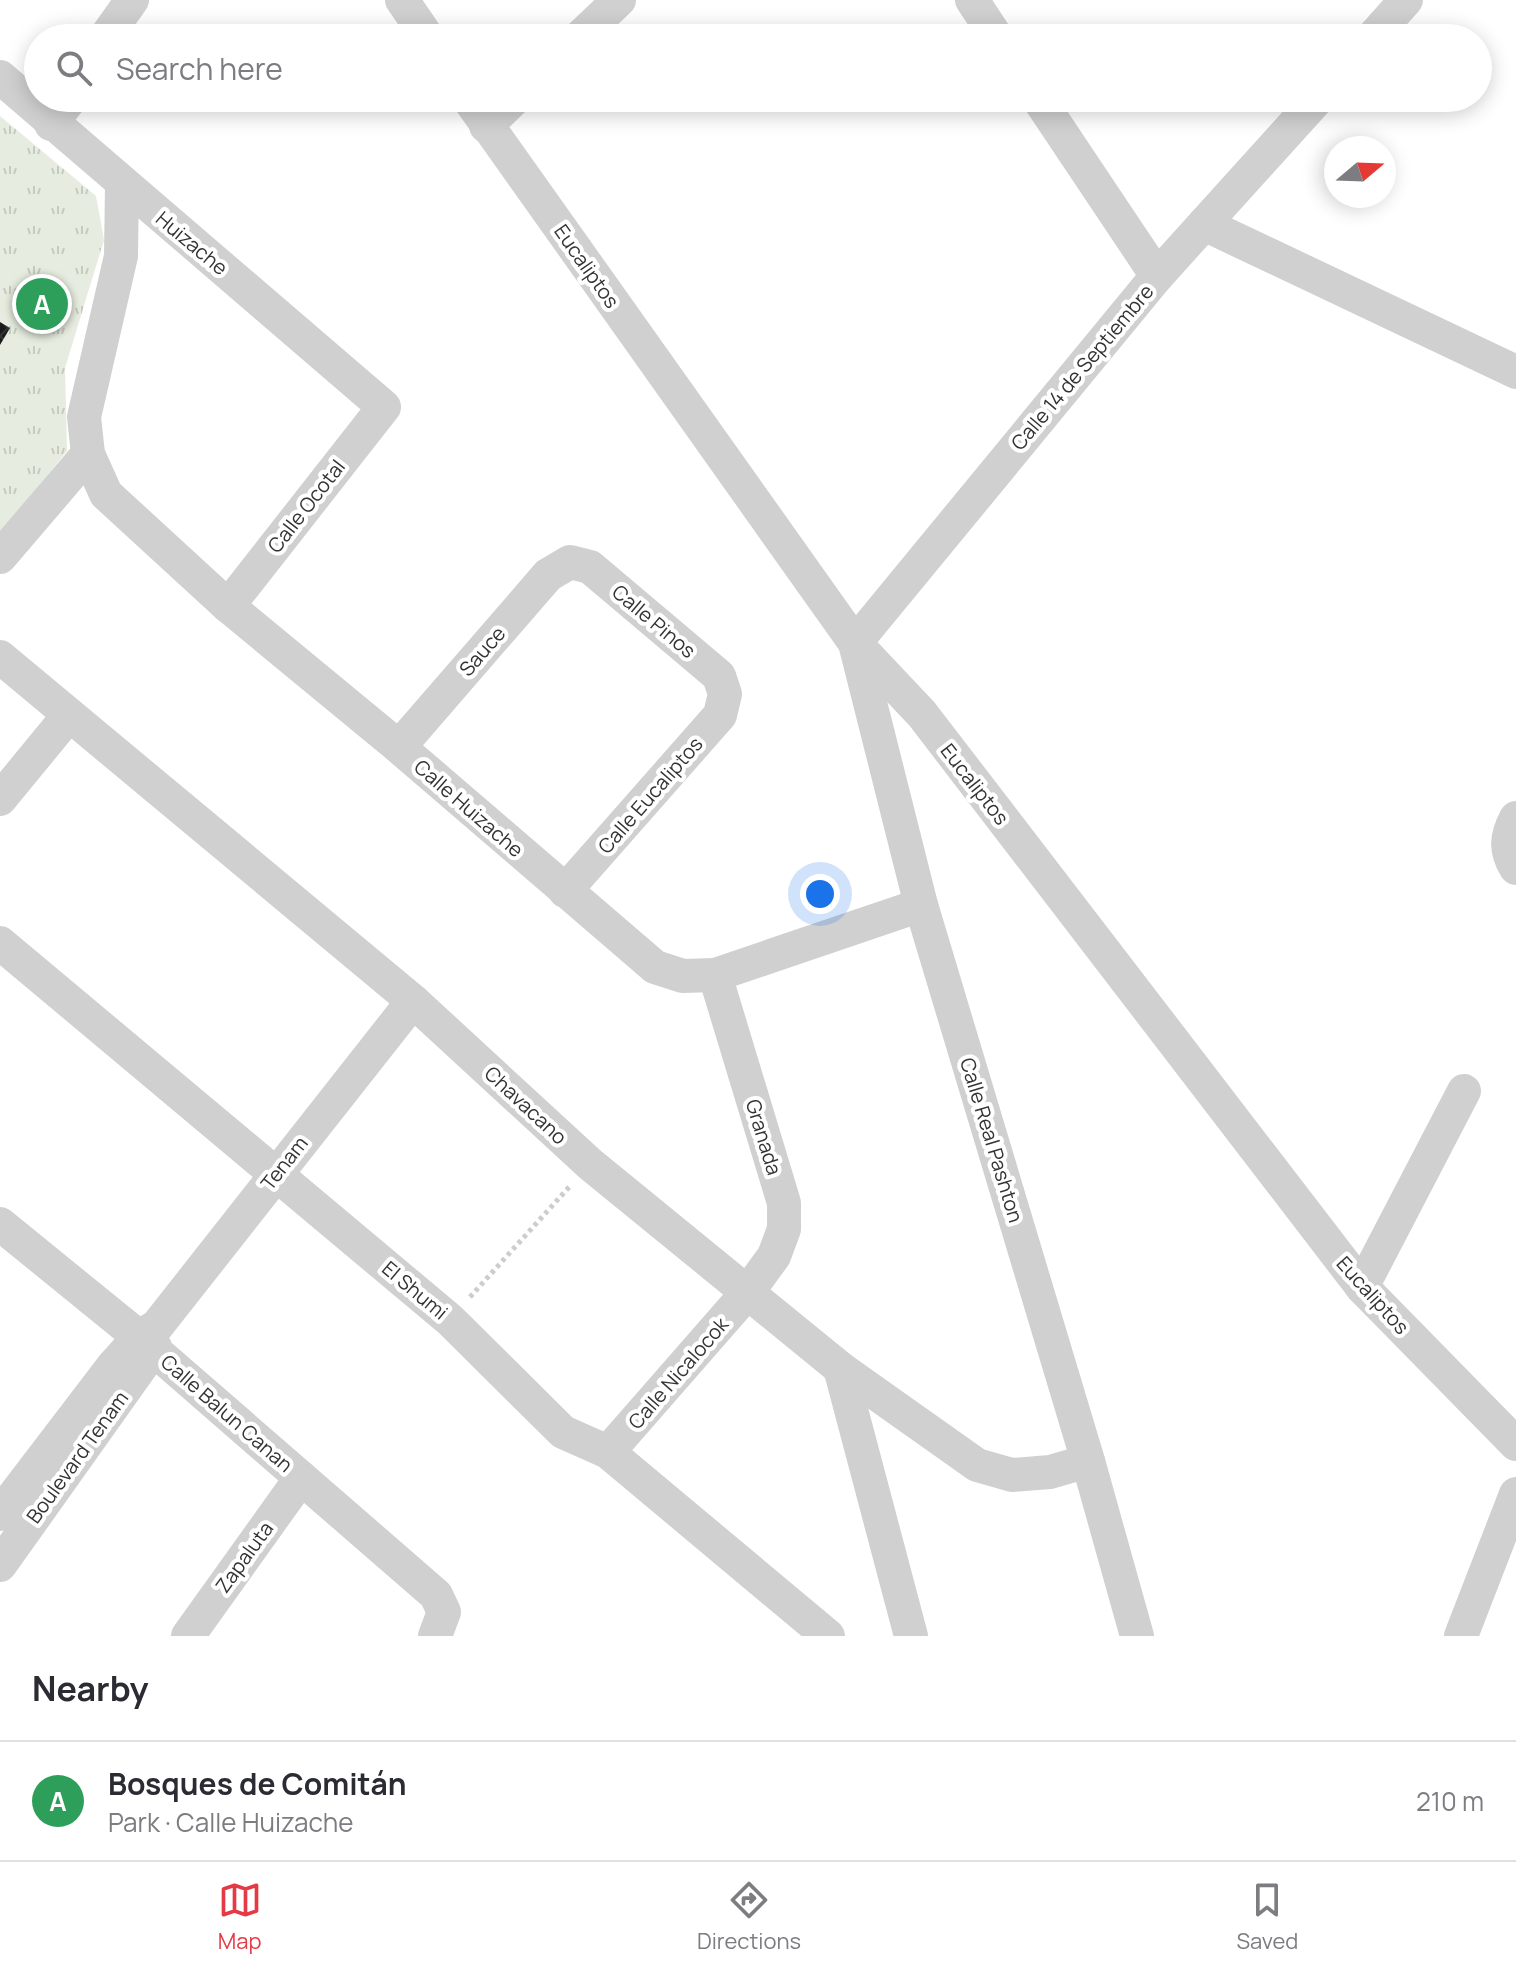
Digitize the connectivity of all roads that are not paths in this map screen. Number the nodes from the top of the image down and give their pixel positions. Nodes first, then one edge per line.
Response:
1 (132, 0) edge
2 (146, 0) edge
3 (402, 0) edge
4 (619, 0) edge
5 (972, 0) edge
6 (1406, 0) edge
7 (115, 24) edge
8 (130, 24) edge
9 (418, 24) edge
10 (594, 24) edge
11 (988, 24) edge
12 (1385, 24) edge
13 (0, 77) edge
14 (24, 90) edge
15 (62, 112) edge
16 (477, 112) edge
17 (1047, 112) edge
18 (1305, 112) edge
19 (122, 184) junction
20 (1204, 224) junction
21 (1157, 276) junction
22 (1516, 372) edge
23 (384, 407) joint
24 (88, 454) junction
25 (0, 557) edge
26 (570, 562) joint
27 (228, 606) junction
28 (855, 643) junction
29 (0, 657) edge
30 (725, 694) joint
31 (69, 715) junction
32 (399, 747) junction
33 (0, 799) edge
34 (1516, 818) edge
35 (1511, 860) edge
36 (565, 891) junction
37 (921, 905) junction
38 (0, 943) edge
39 (715, 975) junction
40 (413, 1001) junction
41 (1464, 1091) dead end
42 (275, 1174) junction
43 (0, 1224) edge
44 (1362, 1287) junction
45 (747, 1293) junction
46 (150, 1338) junction
47 (840, 1368) junction
48 (1516, 1444) edge
49 (608, 1452) junction
50 (1088, 1461) junction
51 (301, 1478) junction
52 (1516, 1494) edge
53 (13, 1501) edge
54 (0, 1565) edge
55 (440, 1624) edge
56 (188, 1636) edge
57 (828, 1636) edge
58 (911, 1636) edge
59 (1137, 1636) edge
60 (1461, 1636) edge

1 - 7 street
2 - 8 street
3 - 9 street
4 - 10 street
5 - 11 street
6 - 12 street
13 - 14 street, Huizache
15 - 19 street, Huizache
16 - 28 street, Eucaliptos
17 - 21 street
18 - 20 street, Calle 14 de Septiembre
19 - 23 street, Huizache
19 - 24 street, Calle Huizache
20 - 21 street, Calle 14 de Septiembre
20 - 22 street
21 - 28 street, Calle 14 de Septiembre
23 - 27 street, Calle Ocotal
24 - 25 street
24 - 27 street, Calle Huizache
26 - 30 street, Calle Pinos
26 - 32 street, Sauce
27 - 32 street, Calle Huizache
28 - 37 street, Calle Real Pashton
28 - 44 street, Eucaliptos
29 - 31 street, Chavacano
30 - 36 street, Calle Eucaliptos
31 - 33 street
31 - 40 street, Chavacano
32 - 36 street, Calle Huizache
34 - 35 street
36 - 39 street, Calle Huizache
37 - 39 street, Calle Huizache
37 - 50 street, Calle Real Pashton
38 - 42 street, El Shumi
39 - 45 street, Granada
40 - 42 street, Tenam
40 - 45 street, Chavacano
41 - 44 street
42 - 46 street, Tenam
42 - 49 street, El Shumi
43 - 46 street, Calle Balun Canan
44 - 48 street, Eucaliptos
45 - 47 street, Chavacano
45 - 49 street, Calle Nicalocok
46 - 51 street, Calle Balun Canan
46 - 53 street, Boulevard Tenam
47 - 50 street, Chavacano
47 - 58 street
49 - 57 street, El Shumi
50 - 59 street, Calle Real Pashton
51 - 55 street, Calle Balun Canan
51 - 56 street, Zapaluta
52 - 60 street
53 - 54 street, Boulevard Tenam

